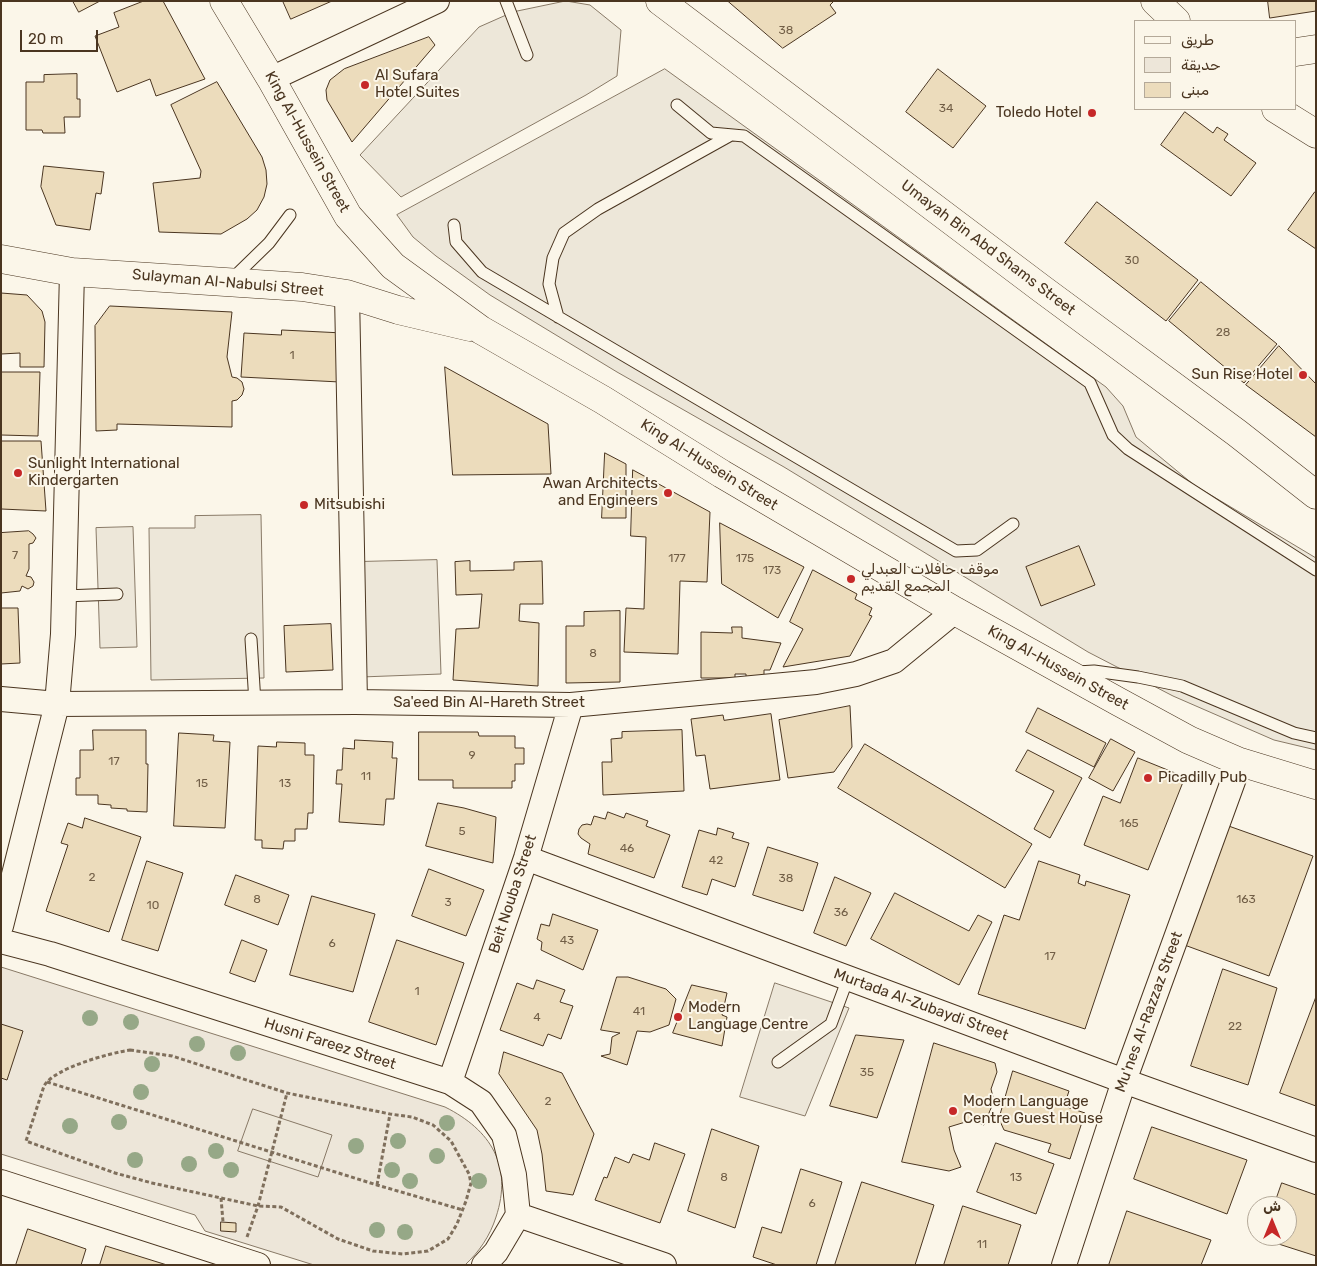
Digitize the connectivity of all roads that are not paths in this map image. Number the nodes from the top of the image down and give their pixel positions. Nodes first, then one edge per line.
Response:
1 (224, 1) edge
2 (437, 1) edge
3 (506, 1) edge
4 (1155, 1) edge
5 (663, 3) edge
6 (1175, 20) edge
7 (1316, 49) edge
8 (1297, 52) edge
9 (527, 55) dead end
10 (271, 79) junction
11 (678, 105) dead end
12 (1278, 110) edge
13 (1316, 134) edge
14 (731, 135) junction
15 (290, 214) dead end
16 (454, 225) dead end
17 (1, 259) edge
18 (72, 272) junction
19 (230, 281) junction
20 (347, 294) junction
21 (558, 317) junction
22 (481, 330) junction
23 (1316, 495) edge
24 (1013, 524) dead end
25 (1316, 570) edge
26 (117, 594) dead end
27 (64, 596) junction
28 (955, 611) junction
29 (251, 638) dead end
30 (1068, 673) junction
31 (1, 699) edge
32 (355, 702) junction
33 (255, 703) junction
34 (57, 704) junction
35 (571, 705) junction
36 (1316, 738) edge
37 (1240, 762) junction
38 (1316, 785) edge
39 (526, 858) junction
40 (1, 926) edge
41 (1, 941) edge
42 (848, 978) junction
43 (778, 1062) dead end
44 (1124, 1081) junction
45 (450, 1082) junction
46 (1316, 1150) edge
47 (1, 1182) edge
48 (518, 1215) junction
49 (249, 1262) edge
50 (484, 1265) edge
51 (664, 1265) edge
52 (1064, 1265) edge

1 - 10 main road, King Al-Hussein Street
2 - 10 street
3 - 9 lane
4 - 6 main road
5 - 23 main road, Umayah Bin Abd Shams Street
7 - 8 main road
10 - 22 main road, King Al-Hussein Street
11 - 14 lane
12 - 13 main road
14 - 21 lane
14 - 25 lane
15 - 19 lane
16 - 21 lane
17 - 18 main road, Sulayman Al-Nabulsi Street
18 - 19 main road, Sulayman Al-Nabulsi Street
18 - 27 street
19 - 20 main road, Sulayman Al-Nabulsi Street
20 - 22 main road, Sulayman Al-Nabulsi Street
20 - 32 street
21 - 24 lane
22 - 28 main road, King Al-Hussein Street
26 - 27 lane
27 - 34 street
28 - 30 main road, King Al-Hussein Street
28 - 35 street, Sa'eed Bin Al-Hareth Street
29 - 33 lane
30 - 36 lane
30 - 37 main road, King Al-Hussein Street
31 - 34 street, Sa'eed Bin Al-Hareth Street
32 - 33 street, Sa'eed Bin Al-Hareth Street
32 - 35 street, Sa'eed Bin Al-Hareth Street
33 - 34 street, Sa'eed Bin Al-Hareth Street
34 - 40 street
35 - 39 street, Beit Nouba Street
37 - 38 main road, King Al-Hussein Street
37 - 44 street, Mu'nes Al-Razzaz Street
39 - 42 street, Murtada Al-Zubaydi Street
39 - 45 street, Beit Nouba Street
41 - 45 street, Husni Fareez Street
42 - 43 lane
42 - 44 street, Murtada Al-Zubaydi Street
44 - 46 street, Murtada Al-Zubaydi Street
44 - 52 street, Mu'nes Al-Razzaz Street
45 - 48 street, Husni Fareez Street
47 - 49 street
48 - 50 street
48 - 51 street

